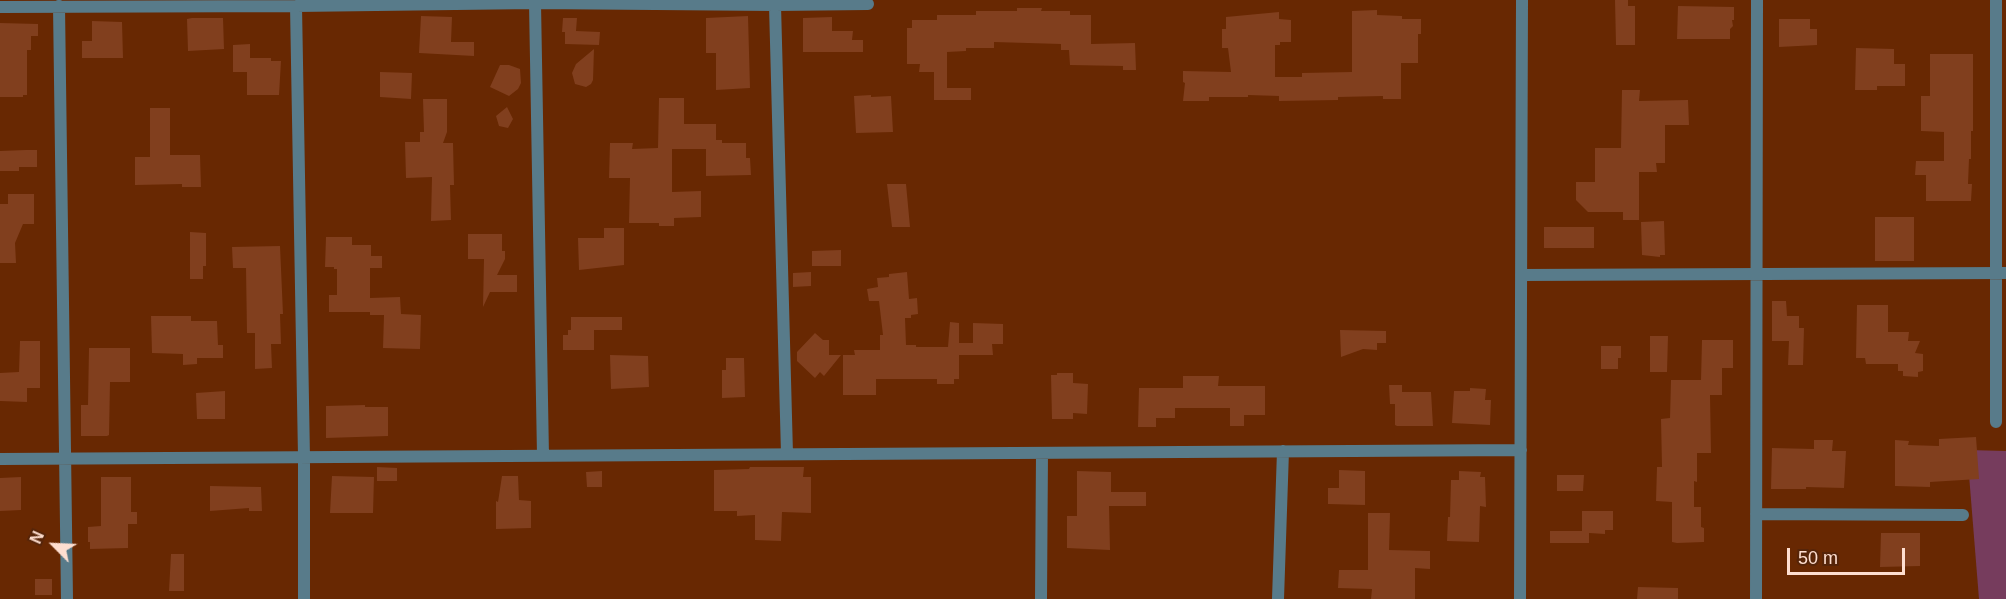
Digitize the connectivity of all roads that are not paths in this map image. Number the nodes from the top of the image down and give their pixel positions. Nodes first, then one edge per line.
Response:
1 (1522, 0) edge
2 (1756, 0) edge
3 (1996, 0) edge
4 (535, 3) junction
5 (868, 3) dead end
6 (775, 5) junction
7 (59, 6) junction
8 (296, 6) junction
9 (0, 7) edge
10 (2001, 273) edge
11 (1521, 274) junction
12 (1756, 274) junction
13 (1996, 422) dead end
14 (1521, 450) junction
15 (1283, 451) junction
16 (1042, 453) junction
17 (787, 454) junction
18 (543, 456) junction
19 (304, 458) junction
20 (0, 459) edge
21 (66, 459) junction
22 (1756, 514) junction
23 (1962, 515) dead end
24 (68, 599) edge
25 (304, 599) edge
26 (1041, 599) edge
27 (1278, 599) edge
28 (1520, 599) edge
29 (1756, 599) edge

1 - 11 street
2 - 12 street
3 - 10 street
4 - 6 street
4 - 8 street
4 - 18 street
5 - 6 street
6 - 17 street
7 - 8 street
7 - 9 street
7 - 21 street
8 - 19 street
10 - 12 street
10 - 13 street
11 - 12 street
11 - 14 street
12 - 22 street
14 - 15 street
14 - 28 street
15 - 16 street
15 - 27 street
16 - 17 street
16 - 26 street
17 - 18 street
18 - 19 street
19 - 21 street
19 - 25 street
20 - 21 street
21 - 24 street
22 - 23 street
22 - 29 street

